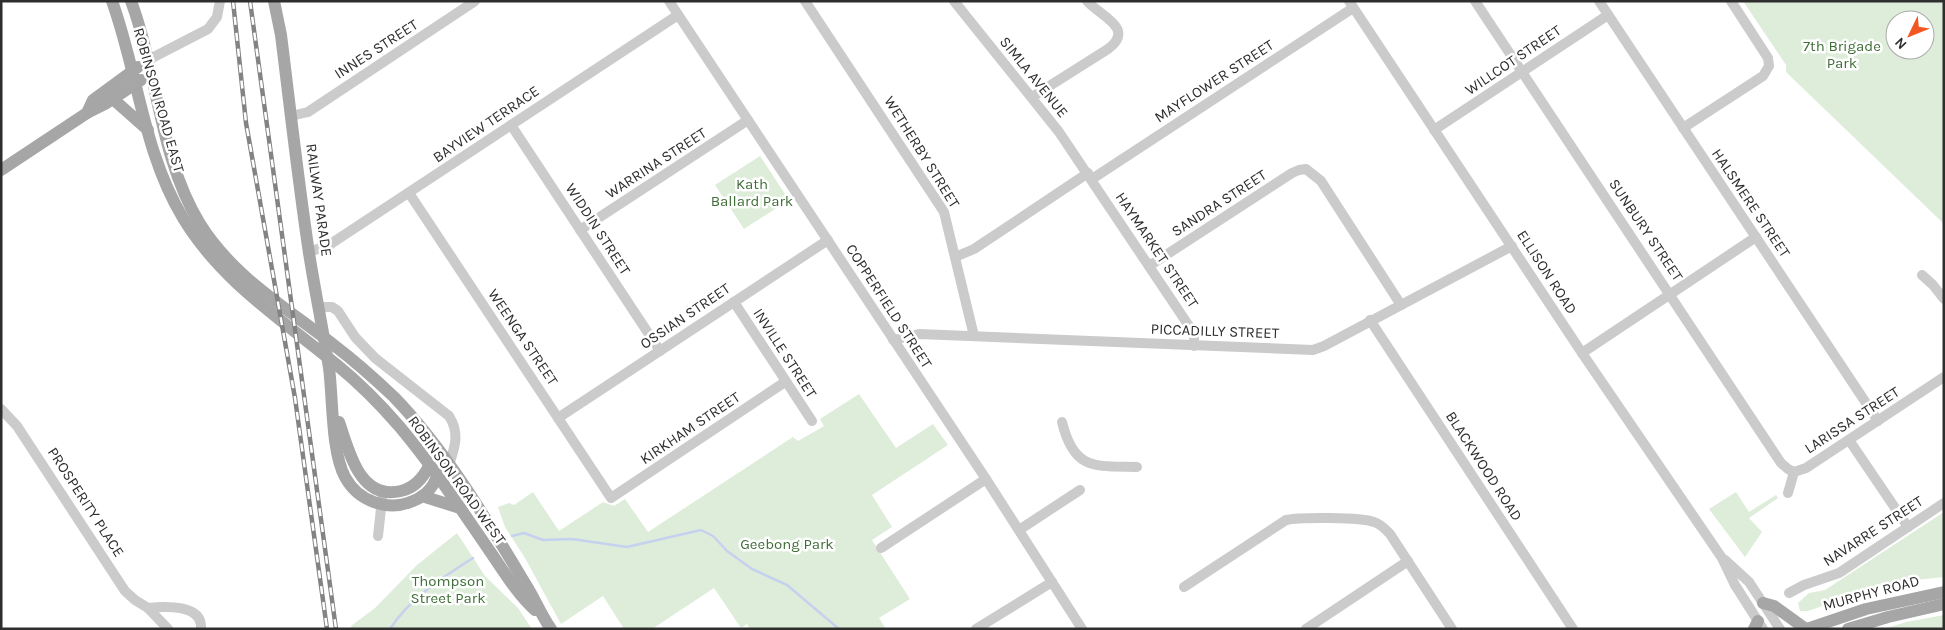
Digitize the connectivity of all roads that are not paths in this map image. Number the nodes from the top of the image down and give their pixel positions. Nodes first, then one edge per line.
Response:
1 (112, 1) edge
2 (131, 1) edge
3 (220, 1) edge
4 (274, 1) edge
5 (475, 1) edge
6 (669, 1) edge
7 (805, 1) edge
8 (954, 1) edge
9 (1087, 1) edge
10 (1475, 1) edge
11 (1599, 1) edge
12 (1731, 1) edge
13 (1351, 4) edge
14 (678, 15) junction
15 (1608, 15) junction
16 (148, 60) junction
17 (133, 71) junction
18 (1522, 72) junction
19 (152, 74) junction
20 (136, 84) junction
21 (1032, 97) junction
22 (113, 99) junction
23 (87, 113) junction
24 (291, 116) junction
25 (748, 120) junction
26 (511, 125) junction
27 (1684, 128) junction
28 (148, 130) junction
29 (1434, 130) junction
30 (1, 170) edge
31 (1090, 176) junction
32 (409, 193) junction
33 (580, 230) junction
34 (1756, 237) junction
35 (828, 240) junction
36 (1512, 246) junction
37 (309, 252) junction
38 (955, 257) junction
39 (1150, 266) junction
40 (1922, 275) dead end
41 (1670, 295) junction
42 (1944, 299) edge
43 (734, 302) junction
44 (1401, 305) junction
45 (320, 307) junction
46 (1370, 320) junction
47 (974, 336) junction
48 (893, 340) junction
49 (335, 345) joint
50 (1194, 346) junction
51 (660, 351) junction
52 (1582, 353) junction
53 (338, 365) joint
54 (1944, 377) edge
55 (785, 382) junction
56 (333, 404) junction
57 (1, 409) edge
58 (558, 418) junction
59 (812, 421) dead end
60 (1878, 421) junction
61 (1062, 422) dead end
62 (1849, 440) junction
63 (437, 448) junction
64 (449, 465) junction
65 (429, 466) junction
66 (1137, 467) dead end
67 (1794, 472) junction
68 (437, 477) junction
69 (986, 479) junction
70 (384, 490) junction
71 (1080, 490) dead end
72 (1788, 493) dead end
73 (422, 496) junction
74 (611, 498) joint
75 (1944, 503) edge
76 (381, 504) junction
77 (460, 508) junction
78 (1908, 527) junction
79 (1019, 530) junction
80 (378, 536) dead end
81 (880, 548) dead end
82 (1722, 558) junction
83 (1408, 561) junction
84 (1052, 582) junction
85 (1184, 587) dead end
86 (1944, 592) edge
87 (1789, 593) dead end
88 (1763, 603) junction
89 (1944, 604) edge
90 (148, 608) junction
91 (548, 624) edge
92 (1758, 626) edge
93 (168, 629) edge
94 (201, 629) edge
95 (976, 629) edge
96 (1082, 629) edge
97 (1306, 629) edge
98 (1452, 629) edge
99 (1573, 629) edge
100 (1780, 629) edge
101 (1807, 629) edge
102 (1848, 629) edge

1 - 17 main road, ROBINSON ROAD EAST
2 - 16 main road, ROBINSON ROAD EAST
3 - 16 street
4 - 24 main road, RAILWAY PARADE
5 - 24 street, INNES STREET
6 - 14 street, COPPERFIELD STREET
7 - 38 street, WETHERBY STREET
8 - 21 street, SIMLA AVENUE
9 - 21 street
10 - 18 street, SUNBURY STREET
11 - 15 street, HALSMERE STREET
12 - 27 street
13 - 29 street, ELLISON ROAD
13 - 31 street, MAYFLOWER STREET
14 - 25 street, COPPERFIELD STREET
14 - 26 street, BAYVIEW TERRACE
15 - 18 street, WILLCOT STREET
15 - 27 street, HALSMERE STREET
16 - 17 main road
16 - 19 main road, ROBINSON ROAD EAST
17 - 20 main road, ROBINSON ROAD EAST
17 - 23 main road
18 - 29 street, WILLCOT STREET
18 - 41 street, SUNBURY STREET
19 - 20 main road
19 - 49 main road, ROBINSON ROAD EAST
20 - 22 main road
20 - 28 main road, ROBINSON ROAD EAST
21 - 31 street, SIMLA AVENUE
22 - 23 main road
22 - 28 main road
23 - 30 main road
24 - 37 main road, RAILWAY PARADE
25 - 33 street, WARRINA STREET
25 - 35 street, COPPERFIELD STREET
26 - 32 street, BAYVIEW TERRACE
26 - 33 street, WIDDIN STREET
27 - 34 street, HALSMERE STREET
28 - 53 main road, ROBINSON ROAD EAST
29 - 36 street, ELLISON ROAD
31 - 38 street, MAYFLOWER STREET
31 - 39 street, HAYMARKET STREET
32 - 37 street, BAYVIEW TERRACE
32 - 58 street, WEENGA STREET
33 - 51 street, WIDDIN STREET
34 - 41 street
34 - 60 street, HALSMERE STREET
35 - 43 street, OSSIAN STREET
35 - 48 street, COPPERFIELD STREET
36 - 44 street, PICCADILLY STREET
36 - 52 street, ELLISON ROAD
37 - 45 main road, RAILWAY PARADE
38 - 47 street, WETHERBY STREET
39 - 44 street, SANDRA STREET
39 - 50 street, HAYMARKET STREET
40 - 42 street
41 - 52 street
41 - 67 street, SUNBURY STREET
43 - 51 street, OSSIAN STREET
43 - 55 street, INVILLE STREET
44 - 46 street, PICCADILLY STREET
45 - 56 main road, RAILWAY PARADE
45 - 64 street, ROBINSON ROAD WEST
46 - 50 street, PICCADILLY STREET
46 - 99 street, BLACKWOOD ROAD
47 - 48 street, PICCADILLY STREET
47 - 50 street, PICCADILLY STREET
48 - 69 street, COPPERFIELD STREET
49 - 63 main road, ROBINSON ROAD WEST
51 - 58 street, OSSIAN STREET
52 - 82 street, ELLISON ROAD
53 - 65 main road, ROBINSON ROAD WEST
54 - 60 street, LARISSA STREET
55 - 59 street, INVILLE STREET
55 - 74 street, KIRKHAM STREET
56 - 70 main road, RAILWAY PARADE
56 - 76 main road, RAILWAY PARADE
57 - 90 street, PROSPERITY PLACE
58 - 74 street, WEENGA STREET
60 - 62 street, LARISSA STREET
61 - 66 street
62 - 67 street, LARISSA STREET
62 - 78 street
63 - 64 main road, ROBINSON ROAD WEST
63 - 68 main road
64 - 91 main road, ROBINSON ROAD WEST
65 - 68 main road, ROBINSON ROAD WEST
65 - 70 main road
67 - 72 street, LARISSA STREET
68 - 73 main road
68 - 77 main road, ROBINSON ROAD WEST
69 - 79 street, COPPERFIELD STREET
69 - 81 street
70 - 76 street
71 - 79 street
73 - 76 main road, RAILWAY PARADE
73 - 77 main road
75 - 78 street, NAVARRE STREET
76 - 80 street
77 - 91 main road, ROBINSON ROAD WEST
78 - 87 street, NAVARRE STREET
79 - 84 street, COPPERFIELD STREET
82 - 88 street, ELLISON ROAD
82 - 92 street, ELLISON ROAD
83 - 85 street
83 - 97 street
83 - 98 street
84 - 95 street
84 - 96 street, COPPERFIELD STREET
86 - 101 main road, MURPHY ROAD
88 - 100 street, ELLISON ROAD
88 - 101 main road
89 - 102 main road, MURPHY ROAD
90 - 93 street, PROSPERITY PLACE
90 - 94 street

